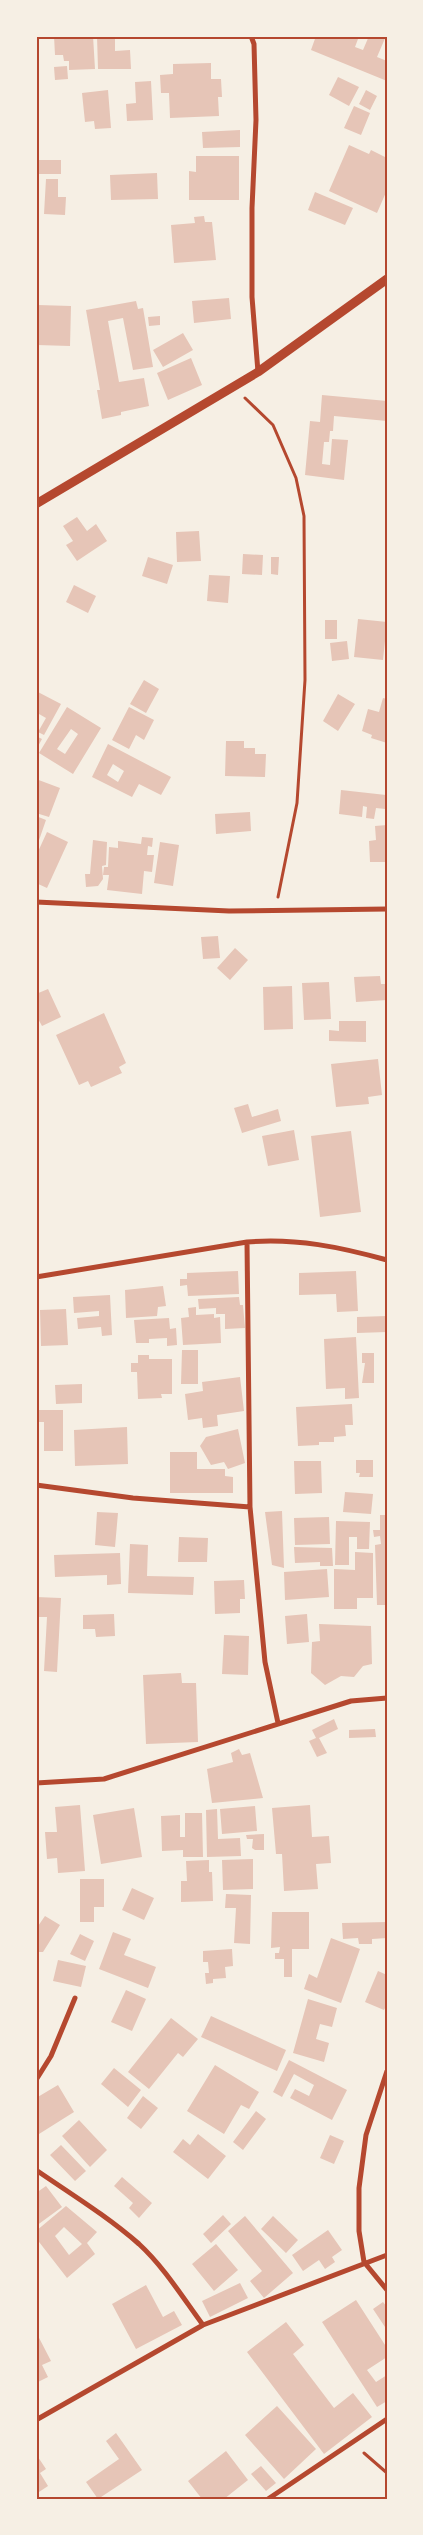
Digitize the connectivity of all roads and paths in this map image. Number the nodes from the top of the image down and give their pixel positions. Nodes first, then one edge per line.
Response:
1 (251, 36) edge
2 (387, 279) edge
3 (258, 372) junction
4 (234, 388) junction
5 (36, 504) edge
6 (36, 902) edge
7 (275, 910) junction
8 (387, 910) edge
9 (248, 1242) junction
10 (387, 1260) edge
11 (36, 1277) edge
12 (36, 1485) edge
13 (250, 1508) junction
14 (387, 1698) edge
15 (278, 1723) junction
16 (36, 1783) edge
17 (75, 1998) dead end
18 (387, 2071) edge
19 (36, 2080) edge
20 (36, 2170) edge
21 (387, 2254) edge
22 (364, 2262) junction
23 (387, 2290) edge
24 (203, 2325) junction
25 (387, 2419) edge
26 (36, 2420) edge
27 (352, 2442) junction
28 (387, 2473) edge
29 (268, 2499) edge

1 - 3 street
2 - 3 street
3 - 4 street
4 - 5 street
4 - 7 path
6 - 7 street
7 - 8 street
9 - 10 street
9 - 11 street
9 - 13 street
12 - 13 street
13 - 15 street
14 - 15 street
15 - 16 street
17 - 19 street
18 - 22 street
20 - 24 street
21 - 22 street
22 - 23 street
22 - 24 street
24 - 26 street
25 - 27 street
27 - 28 path
27 - 29 street

